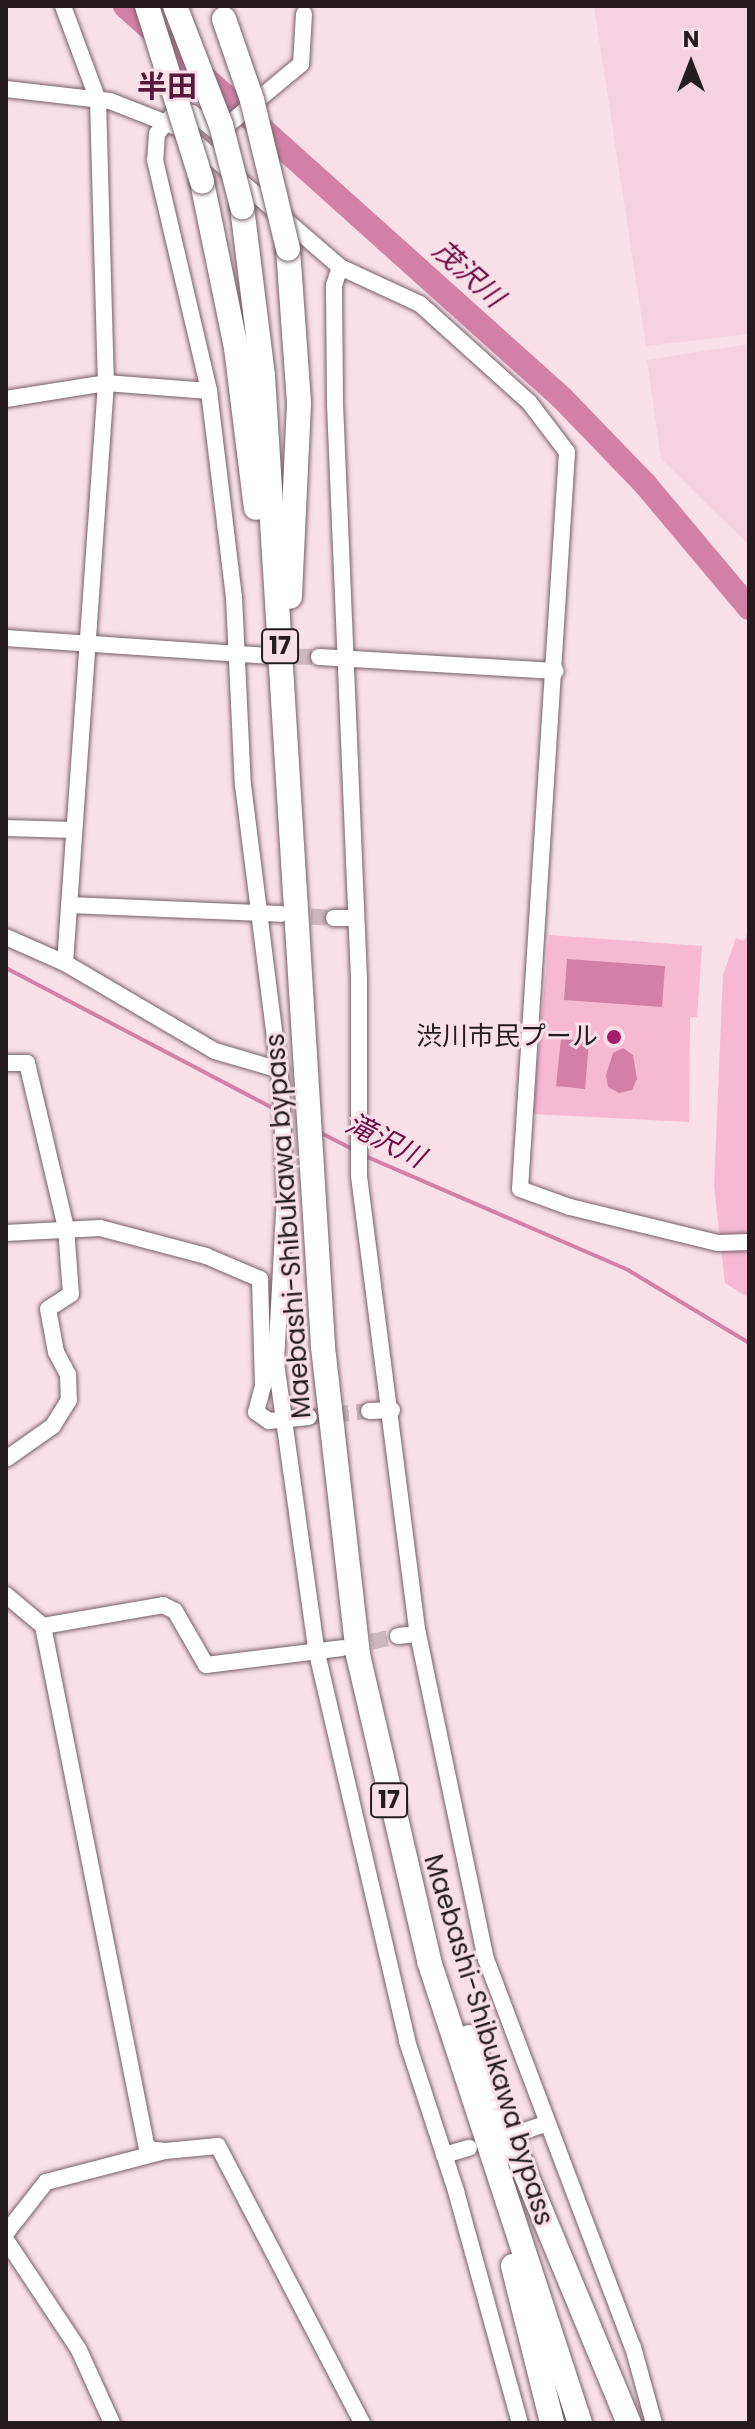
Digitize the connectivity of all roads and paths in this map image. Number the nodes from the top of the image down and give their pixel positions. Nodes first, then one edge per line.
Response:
1 (63, 6) edge
2 (147, 6) edge
3 (175, 6) edge
4 (221, 13) edge
5 (304, 14) dead end
6 (6, 89) edge
7 (98, 100) junction
8 (163, 123) junction
9 (340, 267) junction
10 (106, 383) junction
11 (209, 391) junction
12 (6, 399) edge
13 (277, 604) junction
14 (6, 638) edge
15 (90, 643) junction
16 (236, 655) junction
17 (267, 656) tunnel mouth
18 (319, 657) tunnel mouth
19 (344, 658) junction
20 (556, 671) junction
21 (284, 709) junction
22 (6, 828) edge
23 (74, 830) junction
24 (69, 905) junction
25 (258, 914) junction
26 (281, 914) tunnel mouth
27 (334, 918) tunnel mouth
28 (355, 918) junction
29 (6, 937) edge
30 (65, 963) junction
31 (6, 1063) edge
32 (280, 1077) junction
33 (66, 1228) junction
34 (6, 1233) edge
35 (749, 1242) edge
36 (392, 1410) junction
37 (369, 1411) tunnel mouth
38 (309, 1417) tunnel mouth
39 (285, 1419) junction
40 (6, 1459) edge
41 (6, 1595) edge
42 (43, 1626) junction
43 (418, 1634) junction
44 (398, 1636) tunnel mouth
45 (342, 1648) tunnel mouth
46 (317, 1653) junction
47 (409, 1882) junction
48 (440, 1996) junction
49 (545, 2124) junction
50 (524, 2131) dead end
51 (469, 2148) dead end
52 (165, 2151) junction
53 (444, 2155) junction
54 (6, 2233) edge
55 (6, 2240) edge
56 (112, 2423) edge
57 (362, 2423) edge
58 (520, 2423) edge
59 (552, 2423) edge
60 (580, 2423) edge
61 (629, 2423) edge
62 (654, 2423) edge

1 - 7 street
2 - 13 highway, 17, bridge
3 - 13 highway, Maebashi-Shibukawa bypass / 17, bridge
4 - 21 highway, 17, bridge
5 - 8 street
6 - 7 street
7 - 8 street
7 - 10 street
8 - 9 street
8 - 11 street
9 - 19 street
9 - 20 street
10 - 11 street
10 - 12 street
10 - 15 street
11 - 16 street
13 - 21 highway, Maebashi-Shibukawa bypass / 17
14 - 15 street
15 - 16 street
15 - 23 street
16 - 17 street
16 - 25 street
18 - 19 street
19 - 20 street
19 - 28 street
20 - 35 street
21 - 47 highway, Maebashi-Shibukawa bypass / 17
22 - 23 street
23 - 24 street
24 - 25 street
24 - 30 street
25 - 26 street
25 - 32 street
27 - 28 street
28 - 36 street
29 - 30 street
30 - 32 street
31 - 33 street
32 - 39 street
33 - 34 street
33 - 39 street
33 - 40 street
36 - 37 street
36 - 43 street
38 - 39 street
39 - 46 street
41 - 42 street
42 - 46 street
42 - 52 street
43 - 44 street
43 - 49 street
45 - 46 street
46 - 53 street
47 - 48 highway, Maebashi-Shibukawa bypass / 17
47 - 61 highway
48 - 59 highway
48 - 60 highway, Maebashi-Shibukawa bypass / 17
49 - 50 street
49 - 62 street
51 - 53 street
52 - 54 street
52 - 57 street
53 - 58 street
55 - 56 street

